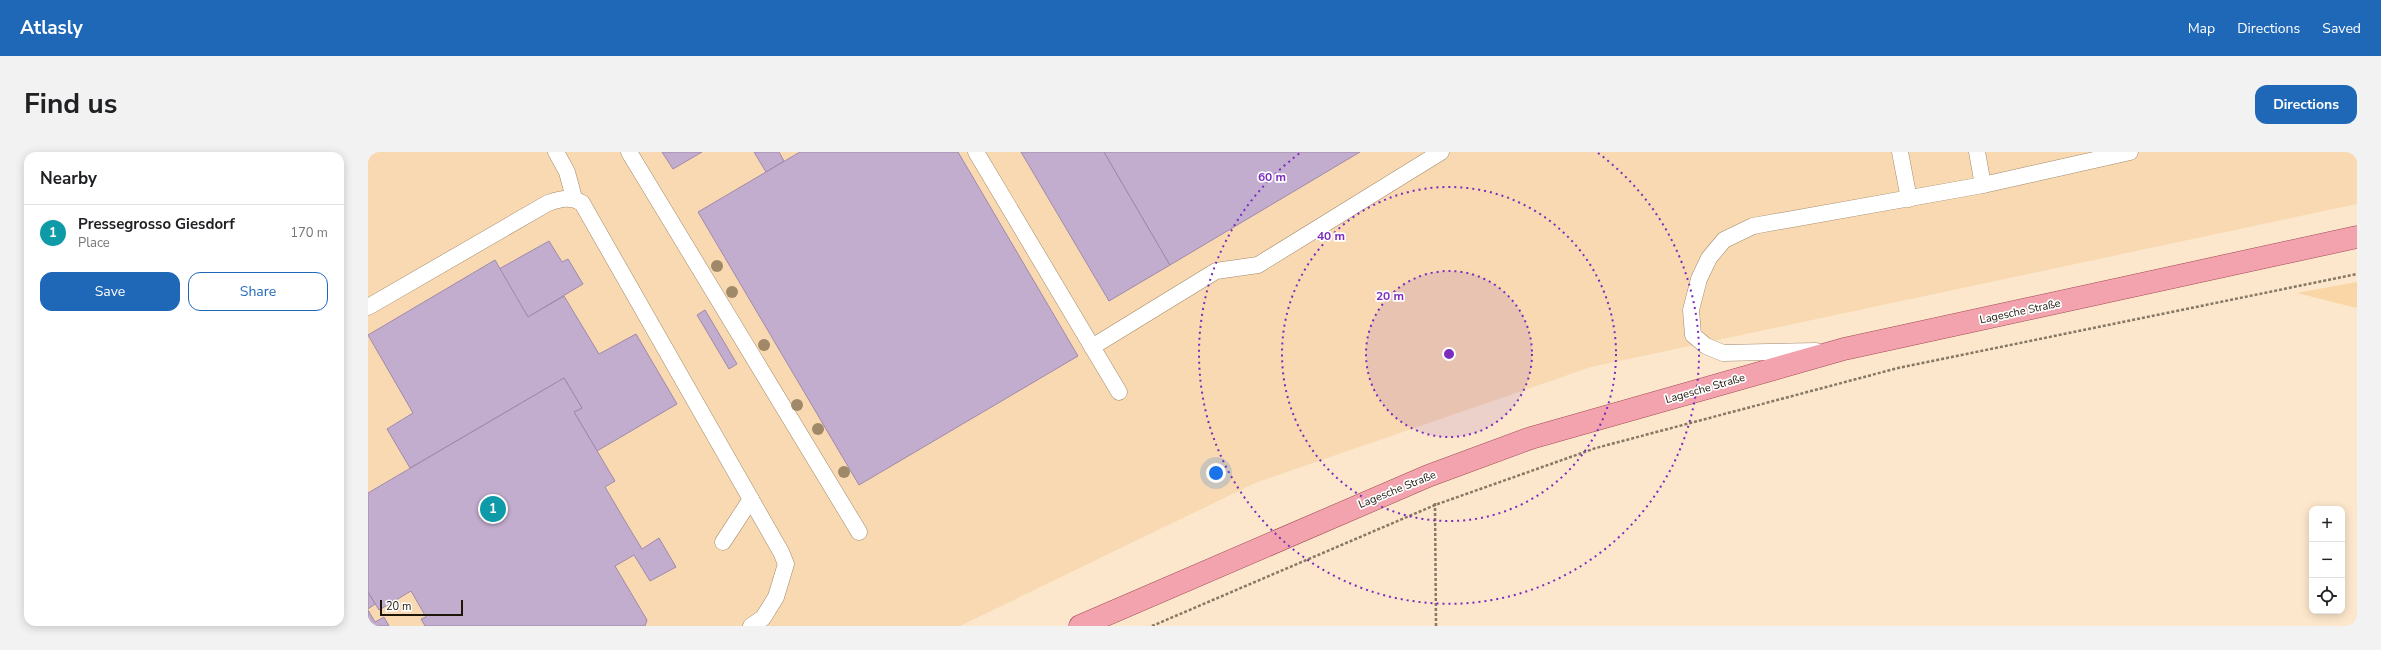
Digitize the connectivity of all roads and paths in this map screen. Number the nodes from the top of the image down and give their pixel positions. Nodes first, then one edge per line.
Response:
1 (556, 152) edge
2 (629, 152) edge
3 (976, 152) edge
4 (1441, 152) edge
5 (1900, 152) edge
6 (1977, 152) edge
7 (2130, 152) edge
8 (1983, 185) junction
9 (574, 198) junction
10 (1909, 199) junction
11 (2357, 237) edge
12 (2357, 274) edge
13 (368, 307) edge
14 (1092, 347) junction
15 (1844, 349) junction
16 (1119, 392) dead end
17 (1428, 476) junction
18 (751, 499) junction
19 (1435, 505) junction
20 (859, 532) dead end
21 (723, 542) dead end
22 (752, 626) edge
23 (1080, 626) edge
24 (1152, 626) edge
25 (1436, 626) edge

1 - 9 lane
2 - 20 lane
3 - 14 lane
4 - 14 lane
5 - 10 lane
6 - 8 lane
7 - 8 lane
8 - 10 lane
9 - 13 lane
9 - 18 lane
10 - 15 lane
11 - 15 main road, Lagesche Straße
12 - 19 path
14 - 16 lane
15 - 17 main road, Lagesche Straße
17 - 19 path
17 - 23 main road, Lagesche Straße
18 - 21 lane
18 - 22 lane
19 - 24 path
19 - 25 path

